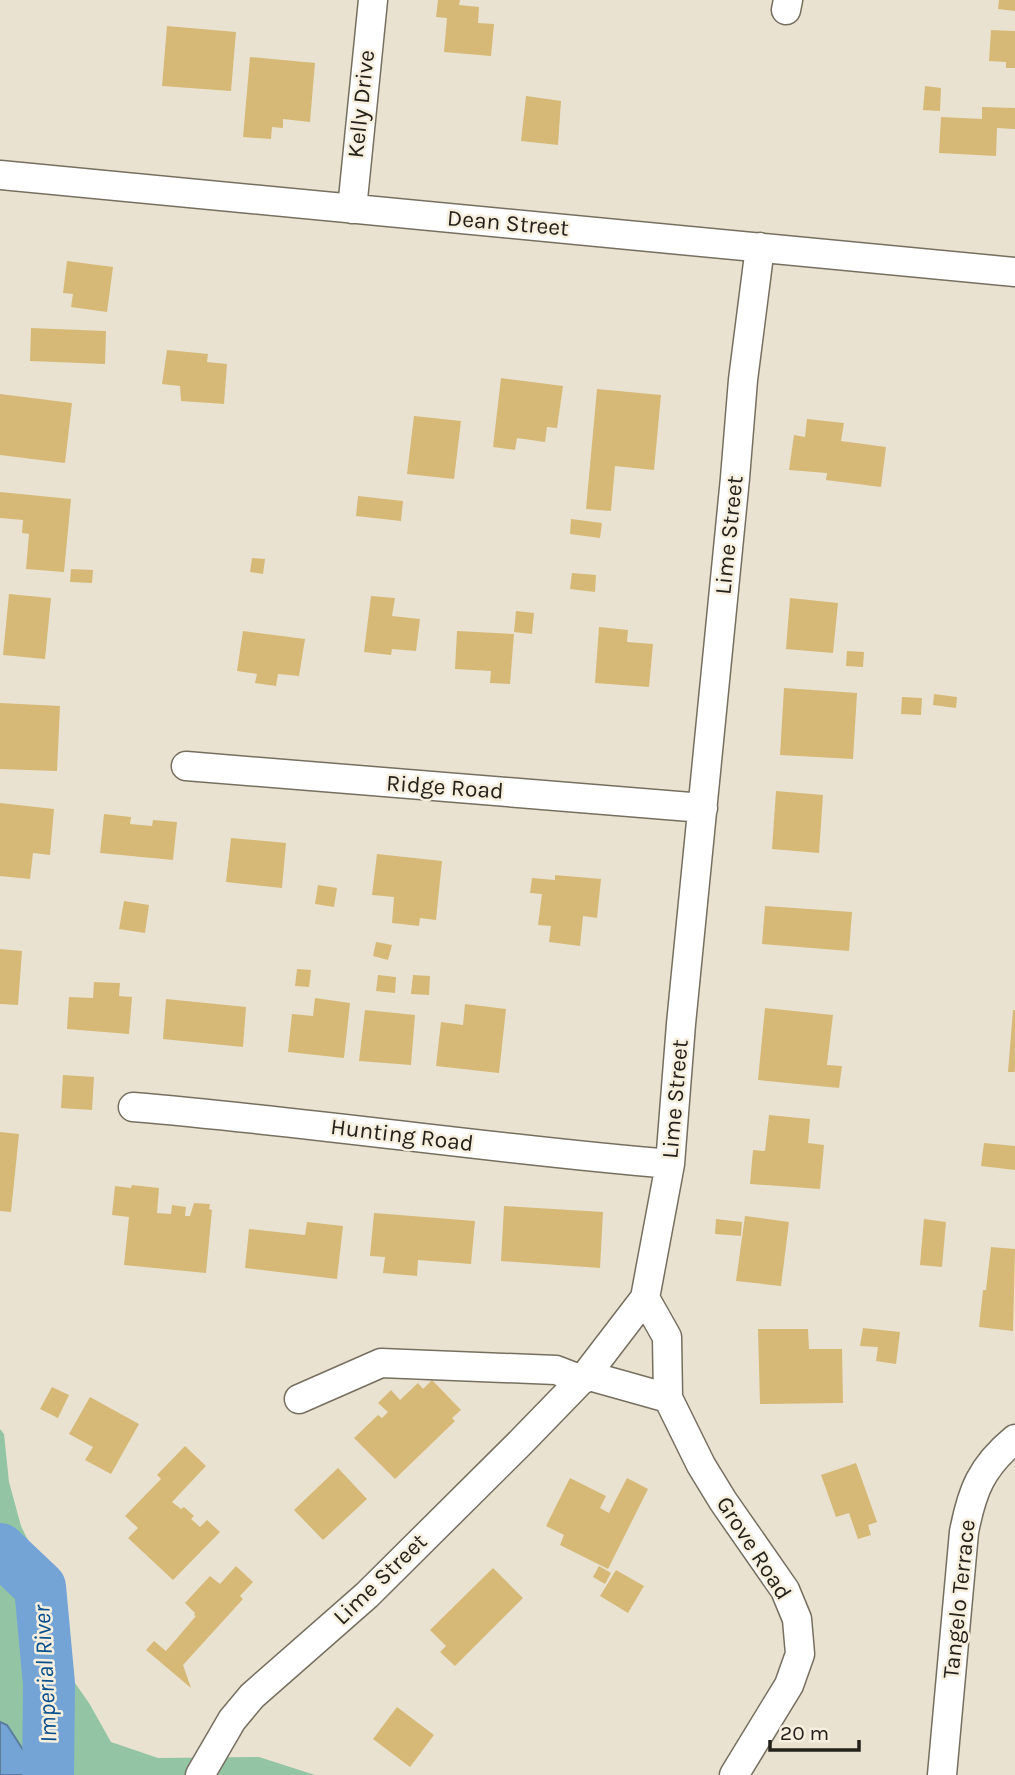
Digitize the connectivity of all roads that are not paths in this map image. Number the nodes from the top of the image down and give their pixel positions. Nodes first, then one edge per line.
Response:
1 (373, 0) edge
2 (0, 175) edge
3 (352, 209) junction
4 (760, 247) junction
5 (1015, 272) edge
6 (186, 766) dead end
7 (703, 808) junction
8 (133, 1107) dead end
9 (670, 1164) junction
10 (645, 1298) junction
11 (584, 1377) junction
12 (668, 1398) junction
13 (299, 1399) dead end
14 (1015, 1439) edge
15 (200, 1775) edge
16 (734, 1775) edge
17 (942, 1775) edge

1 - 3 street, Kelly Drive
2 - 3 street, Dean Street
3 - 4 street, Dean Street
4 - 5 street, Dean Street
4 - 7 street, Lime Street
6 - 7 street, Ridge Road
7 - 9 street, Lime Street
8 - 9 street, Hunting Road
9 - 10 street, Lime Street
10 - 11 street, Lime Street
10 - 12 street, Grove Road
11 - 12 street
11 - 13 street
11 - 15 street, Lime Street
12 - 16 street, Grove Road
14 - 17 street, Tangelo Terrace

